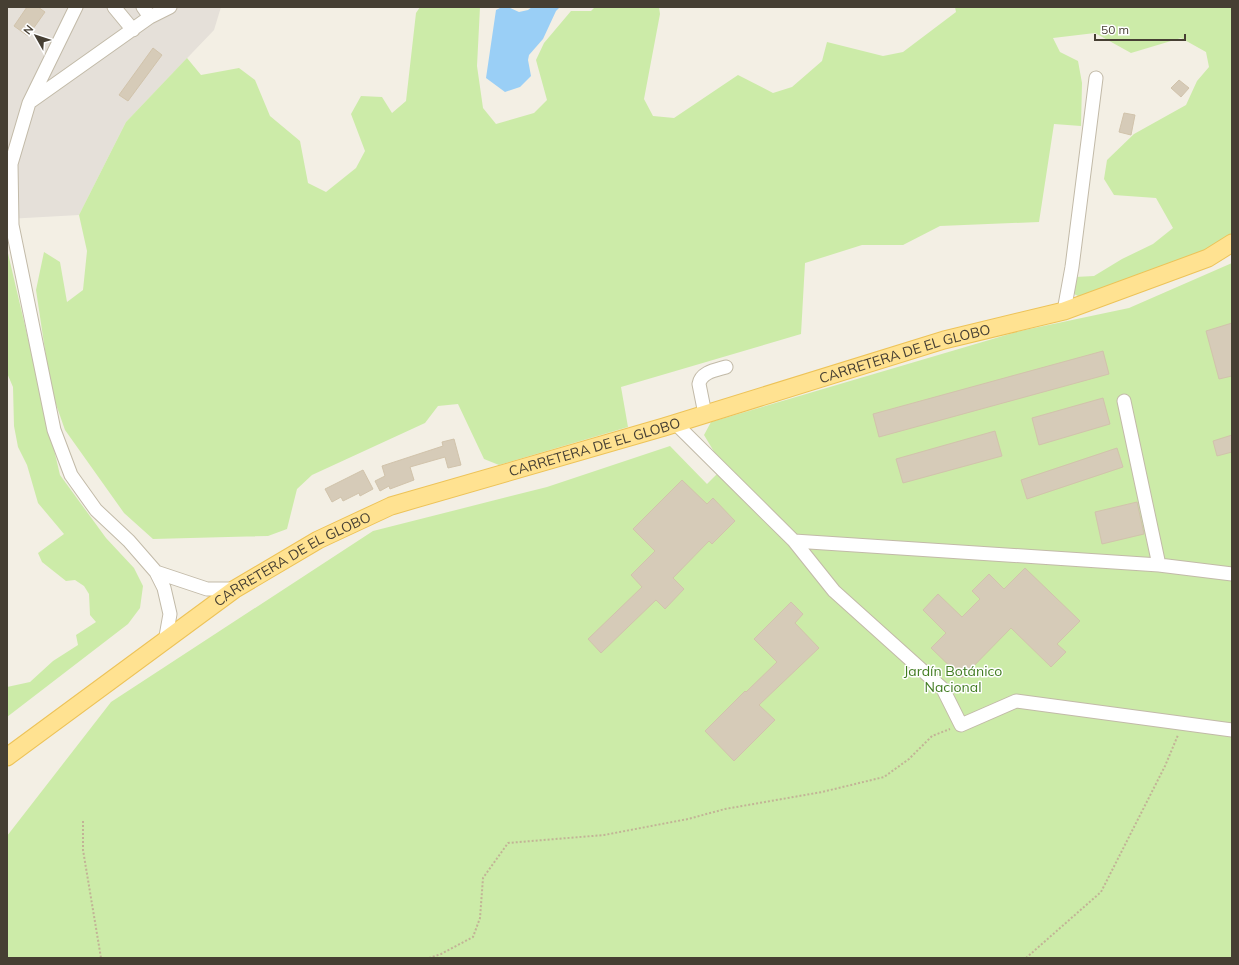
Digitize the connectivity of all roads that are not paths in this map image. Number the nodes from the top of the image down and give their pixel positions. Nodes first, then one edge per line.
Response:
1 (76, 7) edge
2 (114, 7) edge
3 (170, 7) edge
4 (146, 12) edge
5 (133, 30) junction
6 (1096, 78) dead end
7 (29, 104) junction
8 (1232, 243) edge
9 (1064, 311) junction
10 (726, 367) dead end
11 (1124, 401) dead end
12 (705, 414) junction
13 (675, 423) junction
14 (794, 541) junction
15 (1160, 565) junction
16 (156, 572) junction
17 (1232, 574) edge
18 (235, 589) junction
19 (165, 642) junction
20 (1232, 730) edge
21 (7, 757) edge

1 - 7 street
2 - 5 street
3 - 4 street
4 - 5 street
5 - 7 street
6 - 9 street
7 - 16 street
8 - 9 main road, CARRETERA DE EL GLOBO
9 - 12 main road, CARRETERA DE EL GLOBO
10 - 12 street
11 - 15 street
12 - 13 main road, CARRETERA DE EL GLOBO
13 - 14 street
13 - 18 main road, CARRETERA DE EL GLOBO
14 - 15 street
14 - 20 street
15 - 17 street
16 - 18 street
16 - 19 street
18 - 19 main road, CARRETERA DE EL GLOBO
19 - 21 main road, CARRETERA DE EL GLOBO

